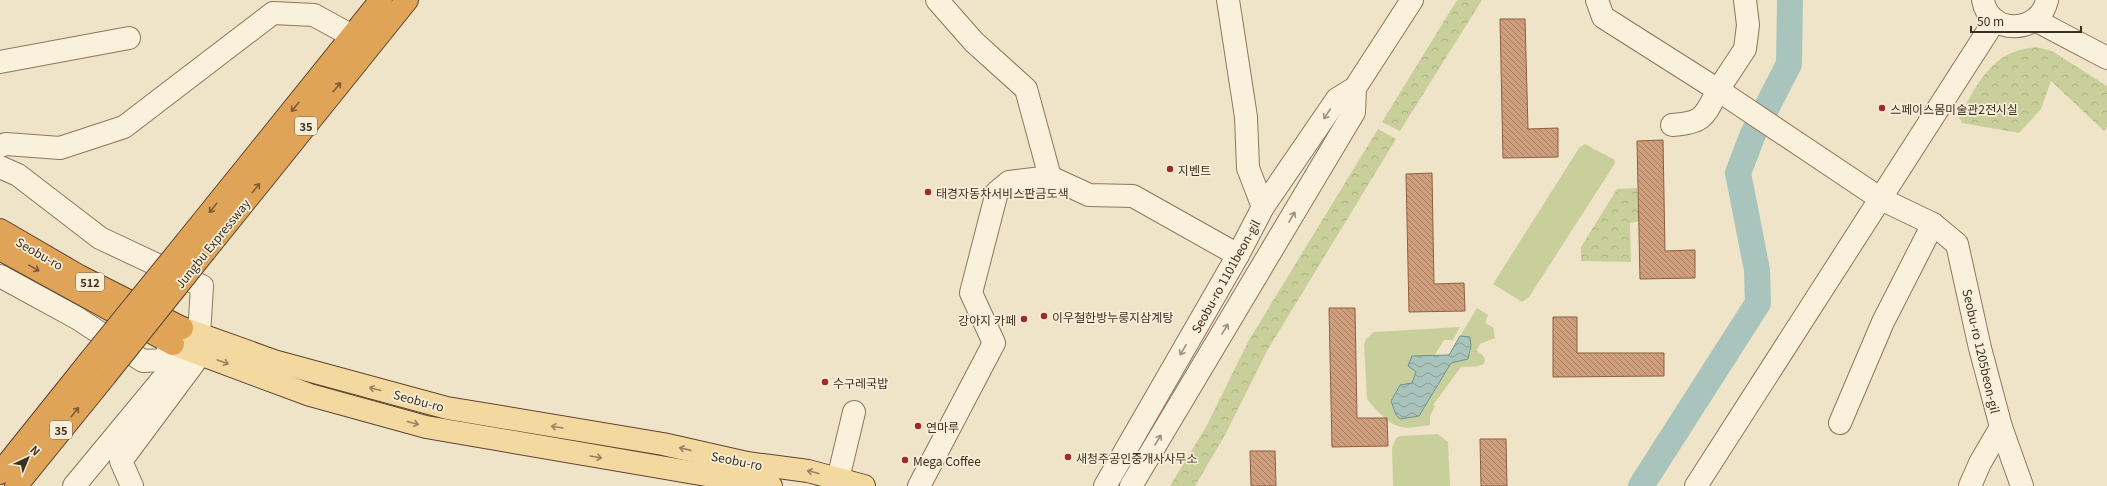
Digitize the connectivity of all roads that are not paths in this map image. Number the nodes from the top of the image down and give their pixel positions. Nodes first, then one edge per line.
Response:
1 (381, 0) edge
2 (407, 0) edge
3 (937, 0) edge
4 (1228, 0) edge
5 (1412, 0) edge
6 (1597, 0) edge
7 (1744, 0) edge
8 (1983, 0) edge
9 (2047, 0) edge
10 (1995, 20) junction
11 (2035, 20) junction
12 (352, 36) junction
13 (129, 38) dead end
14 (2107, 58) edge
15 (0, 62) edge
16 (1354, 88) junction
17 (1718, 90) junction
18 (1672, 125) dead end
19 (0, 146) edge
20 (0, 167) edge
21 (1050, 177) junction
22 (1881, 199) junction
23 (1263, 207) junction
24 (1933, 224) junction
25 (0, 230) edge
26 (196, 246) junction
27 (0, 249) edge
28 (1238, 255) junction
29 (0, 276) edge
30 (189, 340) junction
31 (97, 369) junction
32 (854, 412) dead end
33 (1840, 423) dead end
34 (2001, 428) junction
35 (0, 473) edge
36 (838, 479) junction
37 (709, 481) edge
38 (16, 486) edge
39 (74, 486) edge
40 (132, 486) edge
41 (771, 486) edge
42 (864, 486) edge
43 (919, 486) edge
44 (1105, 486) edge
45 (1131, 486) edge
46 (1696, 486) edge
47 (1970, 486) edge
48 (2022, 486) edge

1 - 12 highway, Jungbu Expressway / 35
26 -> 2 highway, Jungbu Expressway / 35
3 - 21 street
4 - 23 street, Seobu-ro 1101beon-gil
5 - 16 street
6 - 17 street, Seobu-ro 1205beon-gil
7 - 17 street
8 - 10 street
9 - 11 street
10 - 11 street
10 - 22 street
11 - 14 street
12 - 19 street
12 -> 26 highway, Jungbu Expressway / 35
13 - 15 street
16 -> 23 street
45 -> 16 street
17 - 18 street
17 - 22 street, Seobu-ro 1205beon-gil
20 - 30 street
21 - 28 street
21 - 43 street
22 - 24 street, Seobu-ro 1205beon-gil
22 - 46 street
23 - 28 street, Seobu-ro 1101beon-gil
24 - 33 street
24 - 34 street, Seobu-ro 1205beon-gil
25 - 30 highway, Seobu-ro / 512
26 - 31 highway, Jungbu Expressway / 35, bridge
27 -> 30 highway, Seobu-ro / 512
28 -> 44 street, Seobu-ro 1101beon-gil
29 - 30 street
36 -> 30 main road, Seobu-ro / 512
30 -> 37 main road, Seobu-ro / 512
30 - 39 street
30 - 40 street
31 - 35 highway, Jungbu Expressway / 35
38 -> 31 highway, Jungbu Expressway / 35
32 - 36 street
34 - 47 street
34 - 48 street, Seobu-ro 1205beon-gil
36 - 42 main road, Seobu-ro / 512
37 - 41 main road, Seobu-ro / 512

